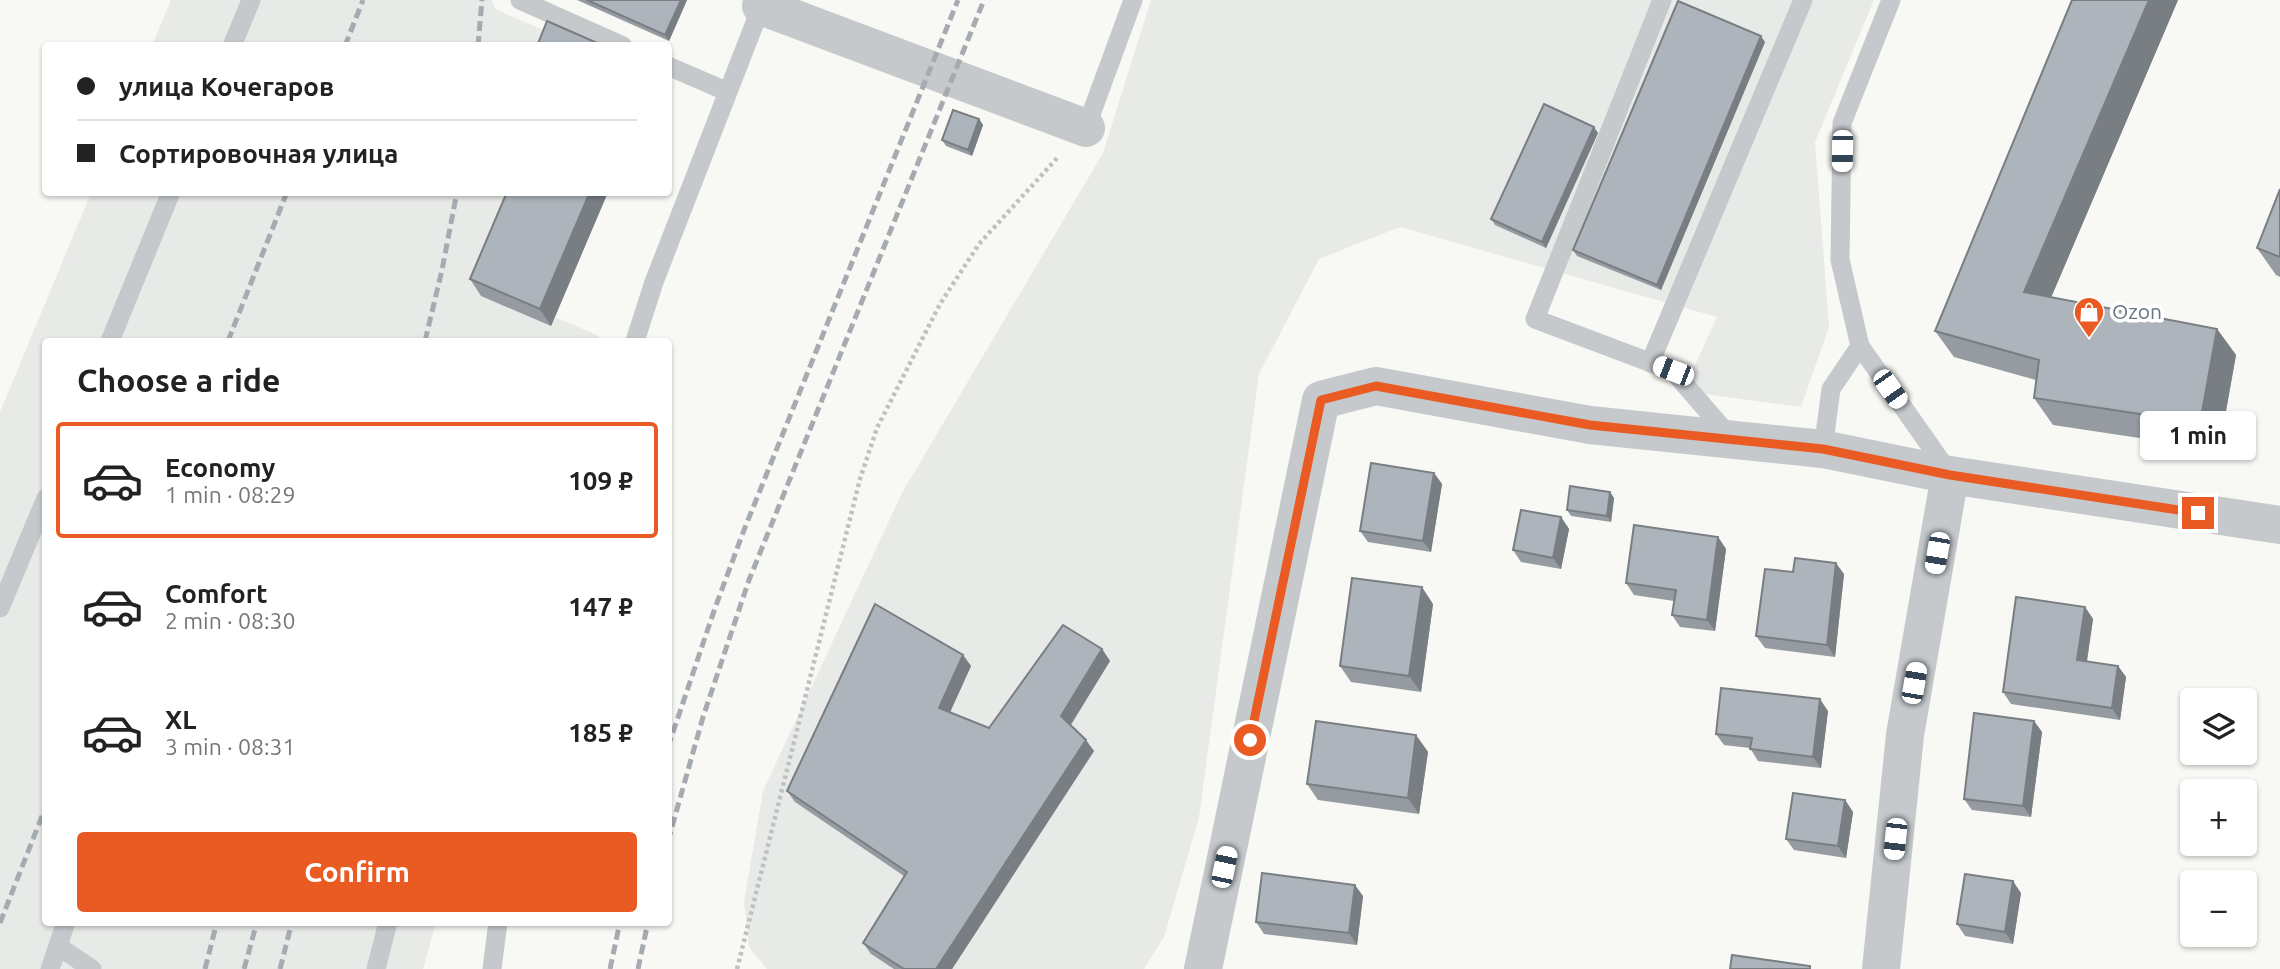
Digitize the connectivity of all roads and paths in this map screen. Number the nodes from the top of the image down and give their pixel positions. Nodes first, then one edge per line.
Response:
1 (251, 0) edge
2 (520, 0) edge
3 (1133, 0) edge
4 (1662, 0) edge
5 (1803, 0) edge
6 (1891, 0) edge
7 (762, 3) edge
8 (234, 42) edge
9 (614, 42) edge
10 (672, 68) edge
11 (728, 92) junction
12 (1086, 128) junction
13 (169, 196) edge
14 (111, 338) edge
15 (636, 338) edge
16 (1860, 346) junction
17 (1650, 363) junction
18 (1731, 439) junction
19 (1823, 449) junction
20 (1950, 475) junction
21 (42, 508) edge
22 (2280, 525) edge
23 (0, 608) edge
24 (65, 926) edge
25 (387, 926) edge
26 (497, 926) edge
27 (58, 946) junction
28 (50, 969) edge
29 (92, 969) edge
30 (376, 969) edge
31 (492, 969) edge
32 (737, 969) edge
33 (1203, 969) edge
34 (1881, 969) edge

1 - 8 lane
2 - 9 lane
3 - 12 lane
4 - 17 lane
5 - 17 lane
6 - 16 lane
7 - 11 lane
7 - 12 street
10 - 11 lane
11 - 15 lane
12 - 32 path
13 - 14 lane
16 - 19 lane
16 - 20 lane
17 - 18 lane
18 - 19 street
18 - 33 street
19 - 20 street
20 - 22 street
20 - 34 street
21 - 23 lane
24 - 27 lane
25 - 30 lane
26 - 31 lane
27 - 28 lane
27 - 29 lane

